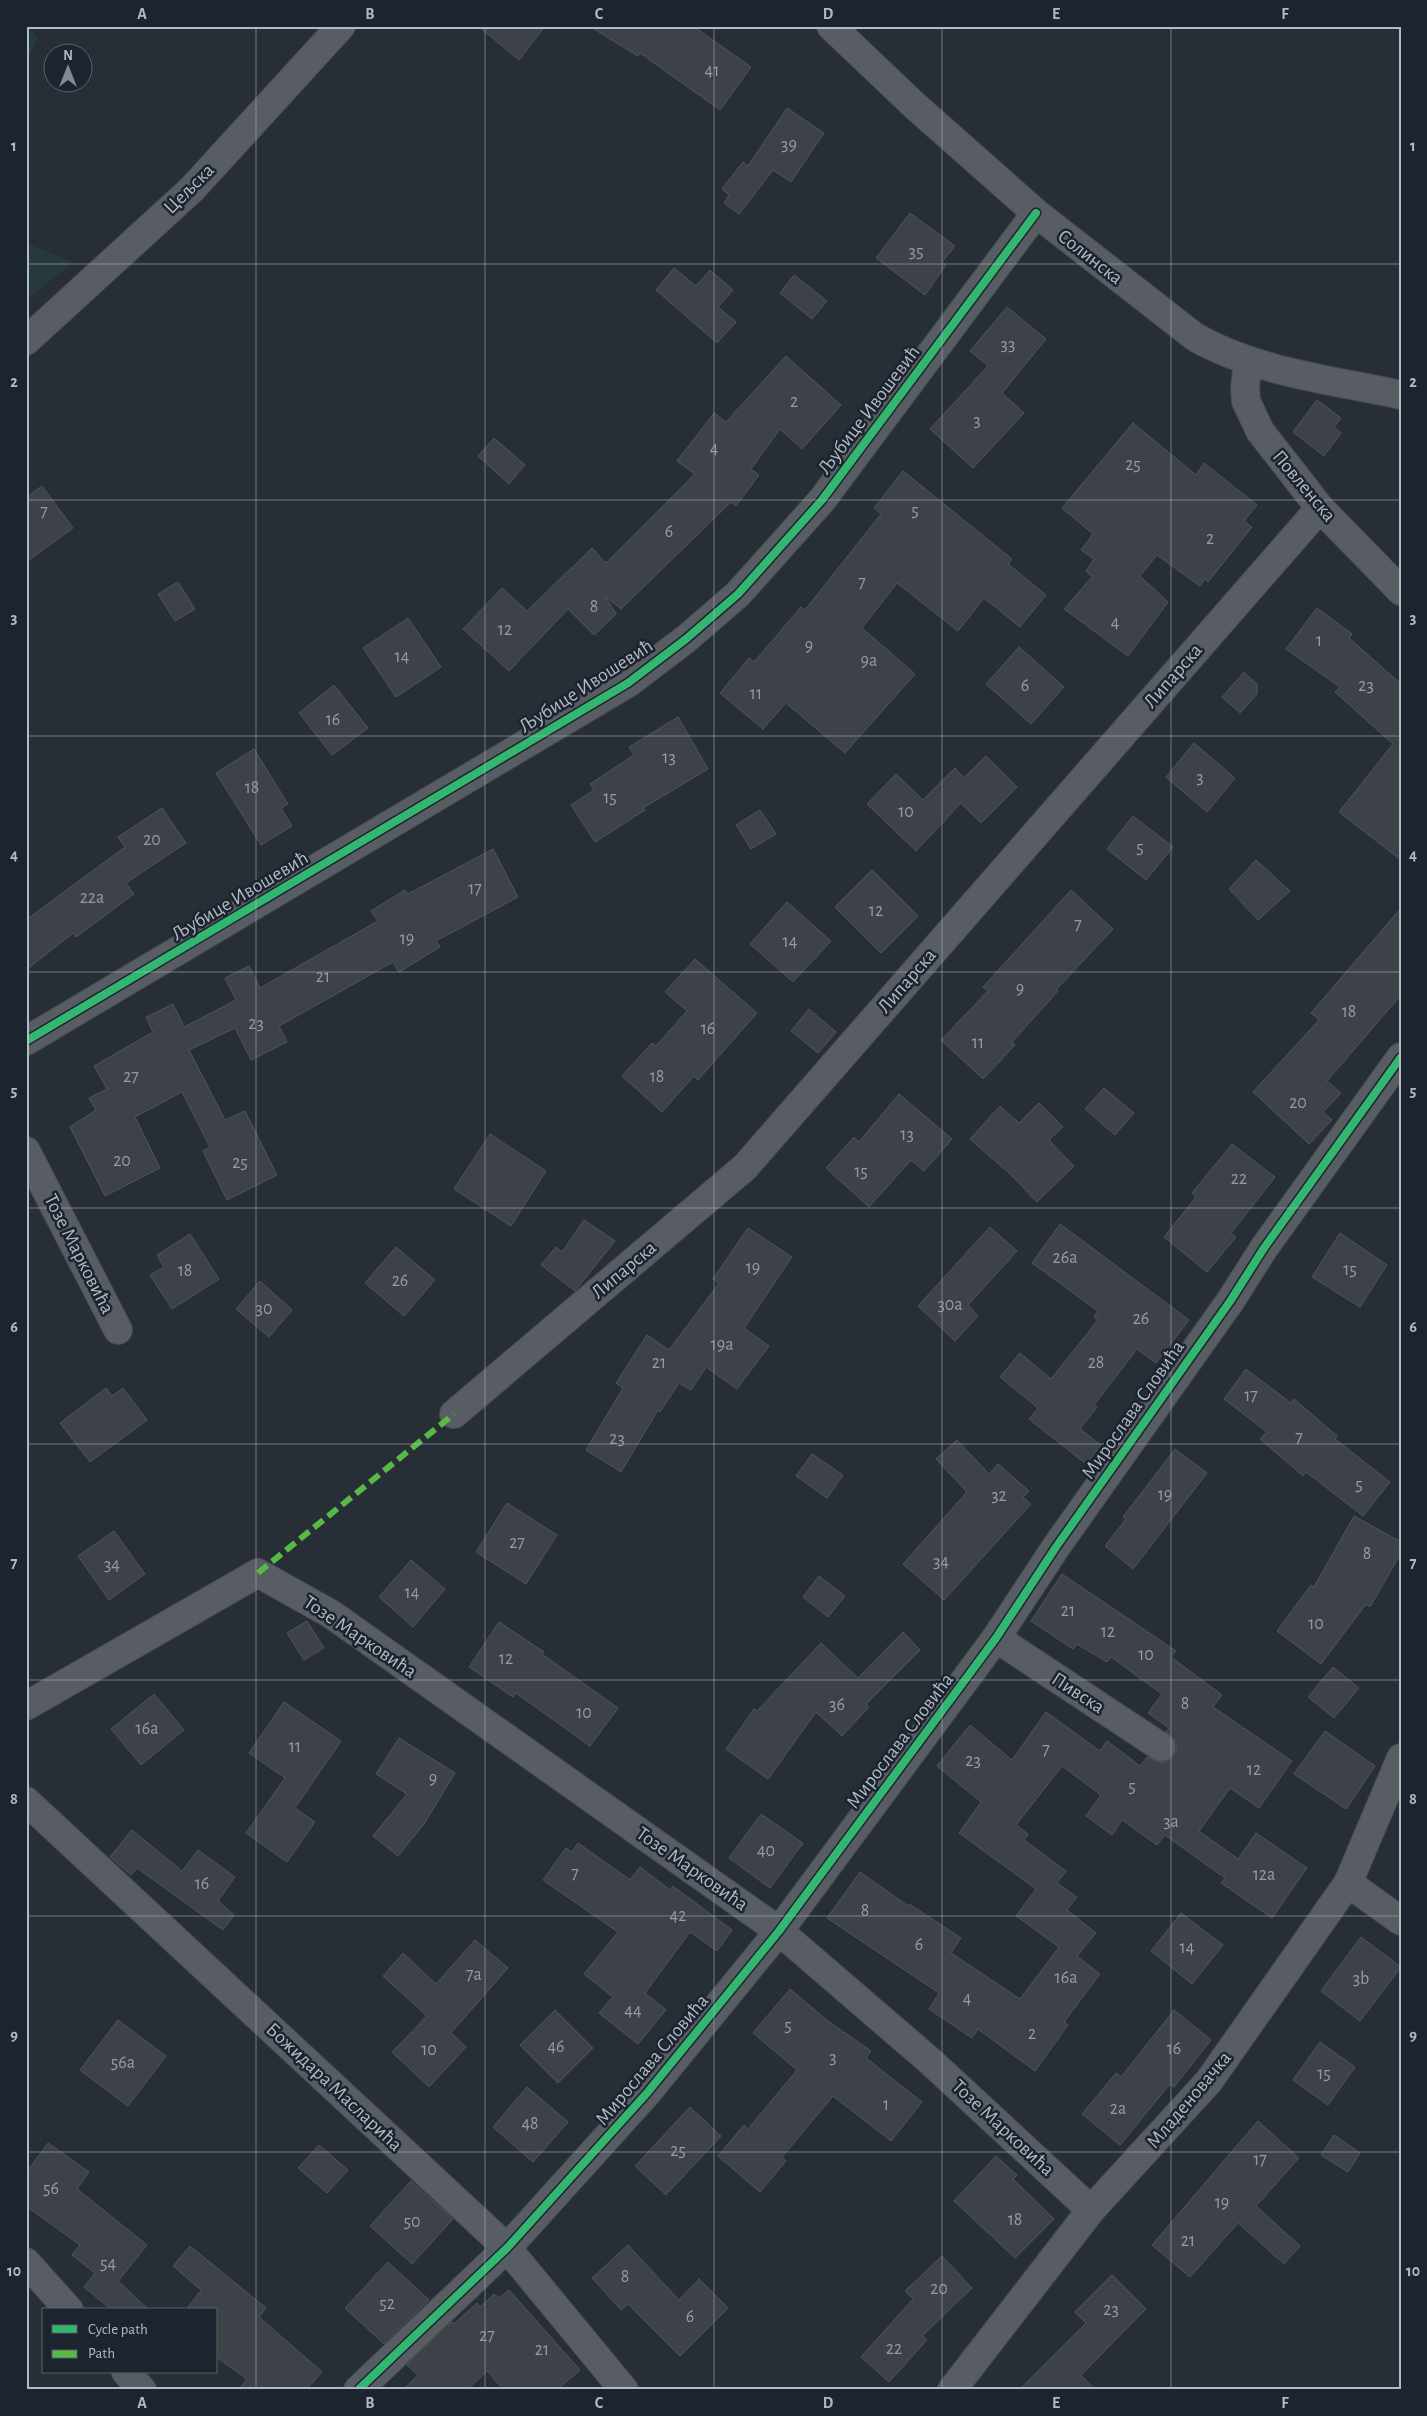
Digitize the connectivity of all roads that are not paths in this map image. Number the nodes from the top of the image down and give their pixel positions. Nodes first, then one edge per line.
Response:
1 (341, 26) edge
2 (831, 26) edge
3 (1036, 213) junction
4 (26, 341) edge
5 (1248, 362) junction
6 (1401, 395) edge
7 (1320, 508) junction
8 (1401, 591) edge
9 (26, 1040) edge
10 (1401, 1057) edge
11 (26, 1151) edge
12 (118, 1330) dead end
13 (454, 1414) dead end
14 (996, 1638) junction
15 (26, 1706) edge
16 (1161, 1747) dead end
17 (1401, 1758) edge
18 (26, 1802) edge
19 (1348, 1883) junction
20 (1401, 1921) edge
21 (779, 1930) junction
22 (1091, 2210) junction
23 (507, 2248) junction
24 (26, 2262) edge
25 (67, 2308) edge
26 (128, 2374) edge
27 (142, 2390) edge
28 (358, 2390) edge
29 (624, 2390) edge
30 (952, 2390) edge

1 - 4 street, Цељска
2 - 3 street, Солинска
3 - 5 street, Солинска
3 - 9 street, Љубице Ивошевић
5 - 6 street, Солинска
5 - 7 street, Повленска
7 - 8 street, Повленска
7 - 13 street, Липарска
10 - 14 street, Мирослава Словића
11 - 12 street, Тозе Марковића
14 - 16 street, Пивска
14 - 21 street, Мирослава Словића
15 - 21 street, Тозе Марковића
17 - 19 street, Младеновачка
18 - 23 street, Божидара Масларића
19 - 20 street
19 - 22 street, Младеновачка
21 - 22 street, Тозе Марковића
21 - 23 street, Мирослава Словића
22 - 30 street, Младеновачка
23 - 28 street, Мирослава Словића
23 - 29 street, Божидара Масларића
24 - 25 street
26 - 27 street

